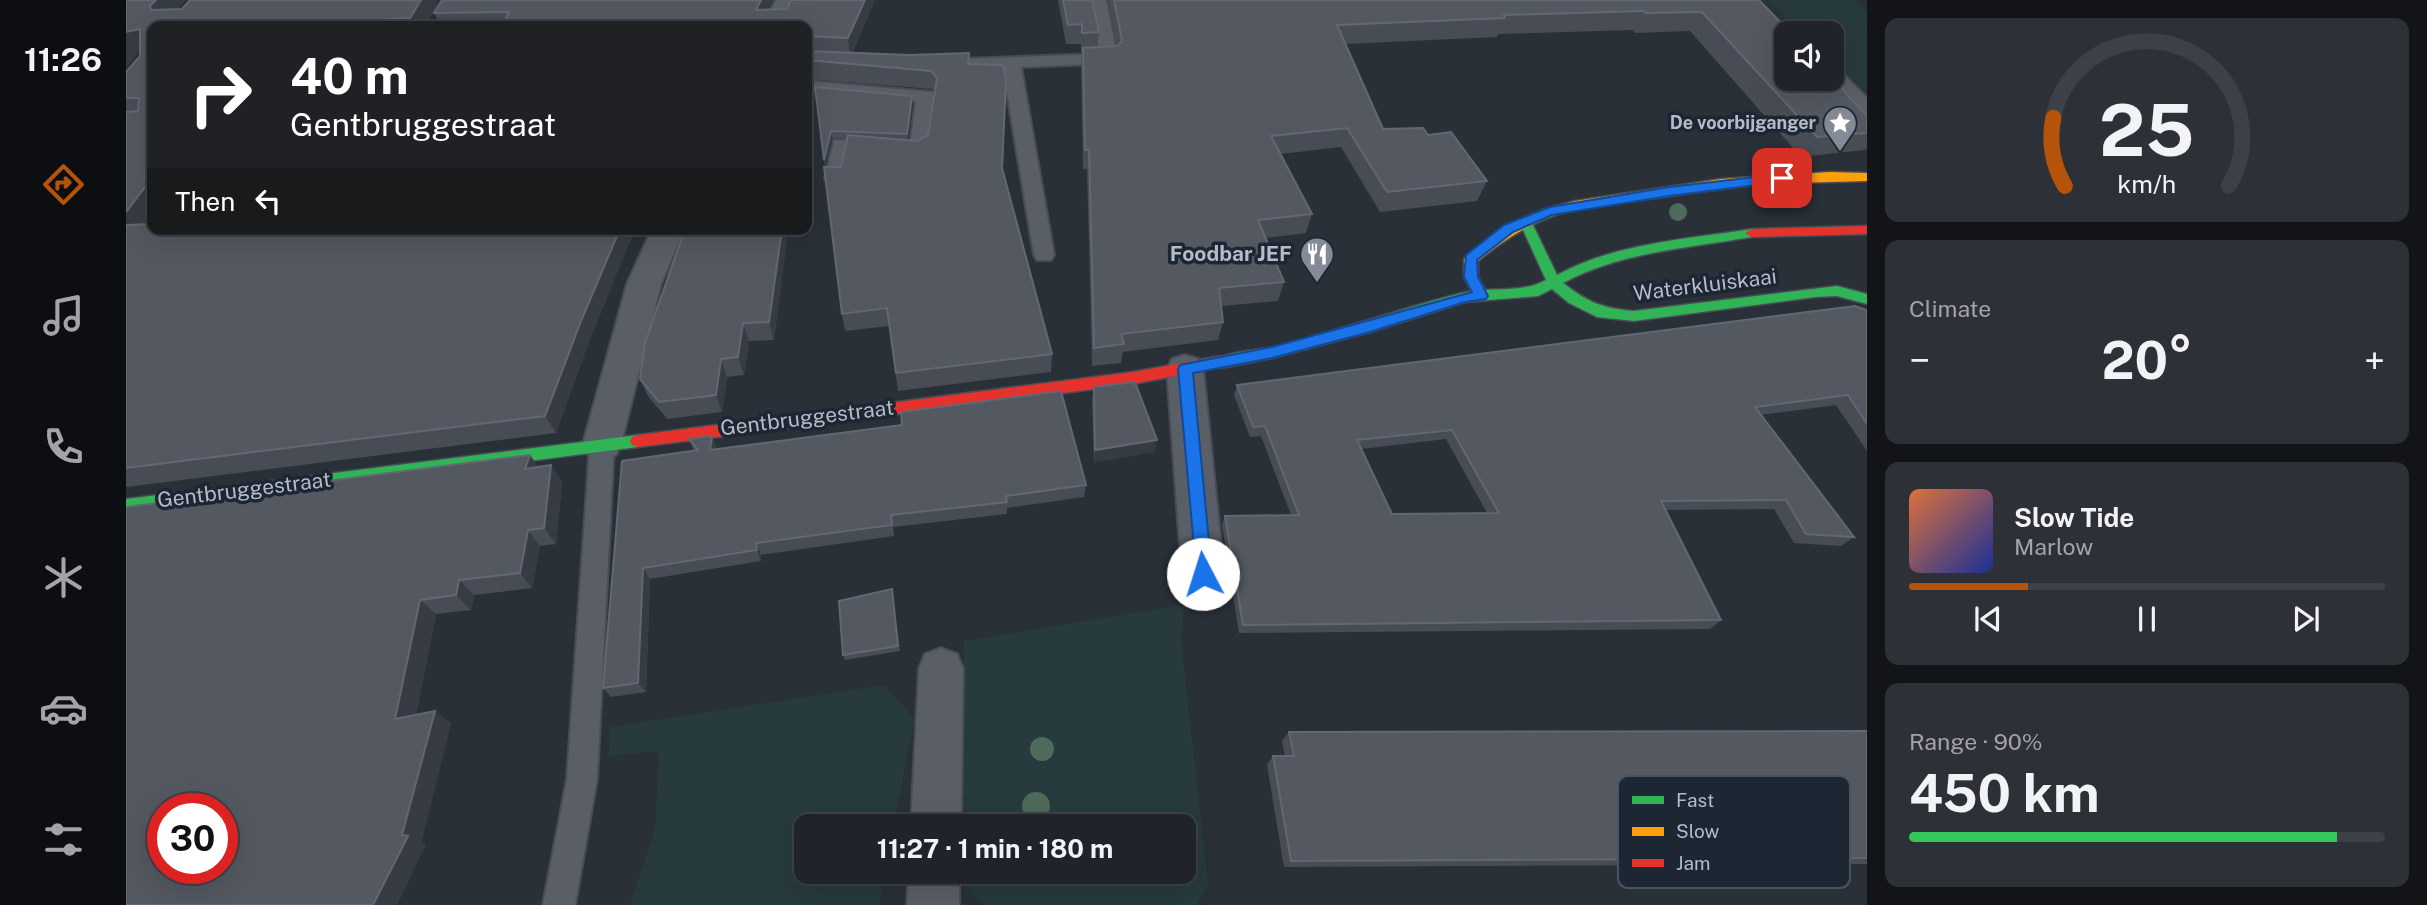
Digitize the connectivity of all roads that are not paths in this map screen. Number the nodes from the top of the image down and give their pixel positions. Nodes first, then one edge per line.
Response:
1 (789, 0) edge
2 (1098, 0) edge
3 (778, 21) edge
4 (1011, 62) junction
5 (923, 66) edge
6 (812, 86) edge
7 (1844, 91) edge
8 (1867, 114) edge
9 (1861, 174) edge
10 (835, 179) edge
11 (1525, 221) junction
12 (1867, 230) edge
13 (665, 235) edge
14 (1044, 255) dead end
15 (1555, 285) junction
16 (1481, 296) junction
17 (1867, 299) edge
18 (1185, 369) junction
19 (602, 444) junction
20 (126, 506) edge
21 (1203, 574) dead end
22 (941, 669) dead end
23 (936, 814) edge
24 (934, 884) edge
25 (559, 905) edge
26 (933, 905) edge

1 - 3 street
2 - 4 lane
4 - 5 lane
4 - 14 lane
6 - 10 lane
7 - 8 street
9 - 11 street
11 - 15 street
11 - 16 street
12 - 15 street, Gentbruggestraat
13 - 19 street
15 - 16 street, Gentbruggestraat
15 - 17 street, Waterkluiskaai
16 - 18 street, Gentbruggestraat
18 - 19 street, Gentbruggestraat
18 - 21 street
19 - 20 street, Gentbruggestraat
19 - 25 lane
22 - 23 street
24 - 26 street

